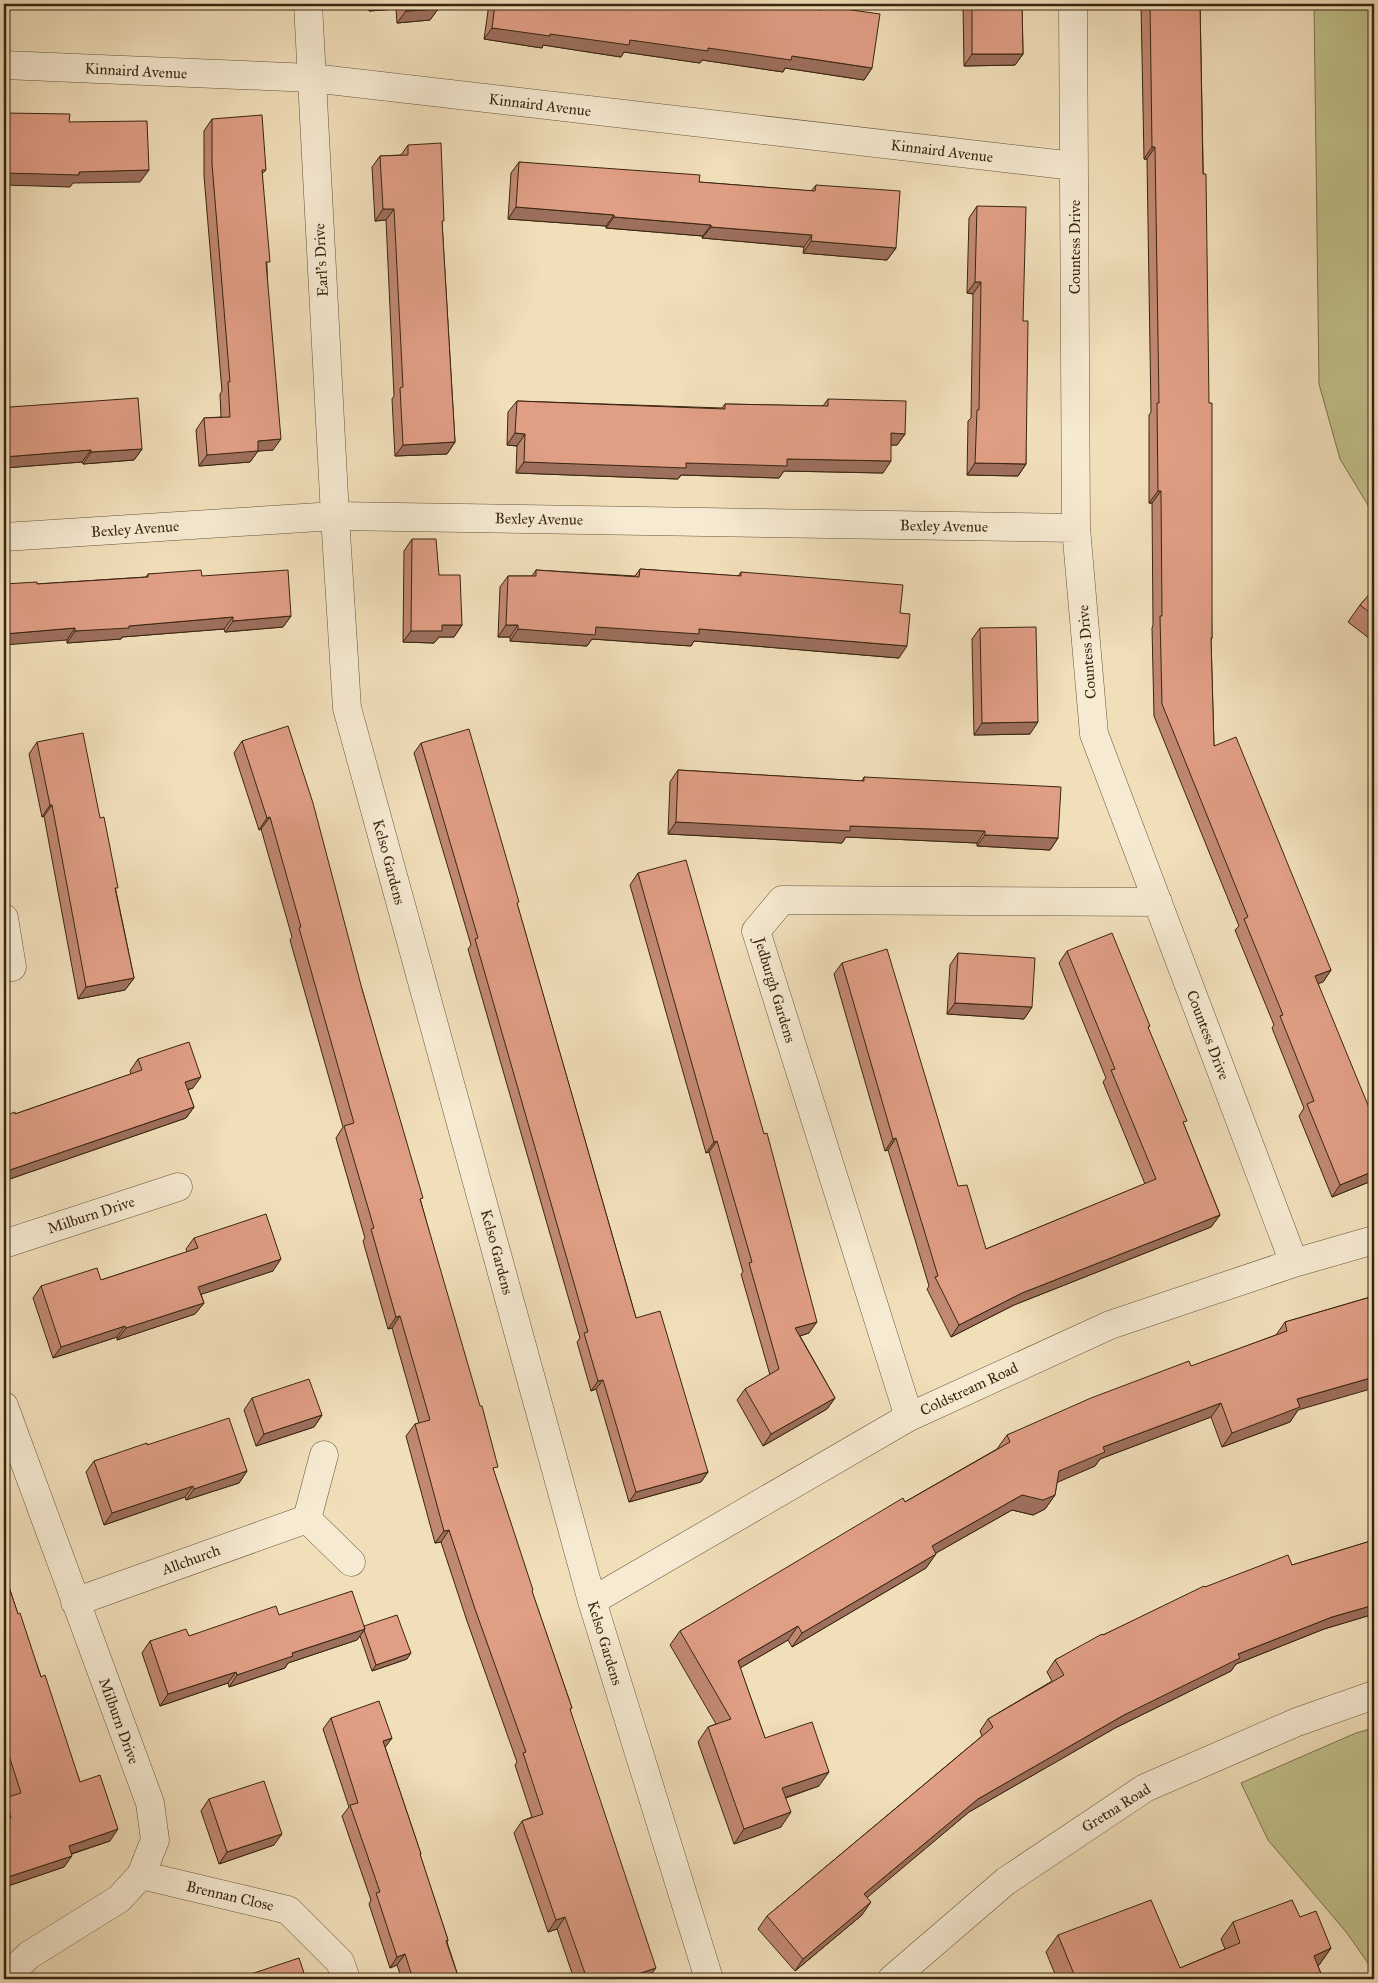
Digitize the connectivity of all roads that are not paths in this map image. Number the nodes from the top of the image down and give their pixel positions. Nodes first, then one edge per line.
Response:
1 (308, 4) edge
2 (1073, 4) edge
3 (4, 65) edge
4 (312, 78) junction
5 (1074, 166) junction
6 (334, 516) junction
7 (1076, 528) junction
8 (4, 537) edge
9 (1158, 902) junction
10 (4, 918) edge
11 (12, 967) dead end
12 (178, 1187) dead end
13 (1374, 1240) edge
14 (4, 1244) edge
15 (1294, 1263) junction
16 (4, 1406) edge
17 (909, 1417) junction
18 (324, 1455) dead end
19 (307, 1519) junction
20 (351, 1562) dead end
21 (592, 1601) junction
22 (75, 1602) junction
23 (1374, 1695) edge
24 (141, 1875) junction
25 (4, 1979) edge
26 (346, 1979) edge
27 (709, 1979) edge
28 (892, 1979) edge

1 - 4 street, Earl's Drive
2 - 5 street, Countess Drive
3 - 4 street, Kinnaird Avenue
4 - 5 street, Kinnaird Avenue
4 - 6 street, Earl's Drive
5 - 7 street, Countess Drive
6 - 7 street, Bexley Avenue
6 - 8 street, Bexley Avenue
6 - 21 street, Kelso Gardens
7 - 9 street, Countess Drive
9 - 15 street, Countess Drive
9 - 17 street, Jedburgh Gardens
10 - 11 street
12 - 14 street, Milburn Drive
13 - 15 street, Coldstream Road
15 - 17 street, Coldstream Road
16 - 22 street, Milburn Drive
17 - 21 street, Coldstream Road
18 - 19 street
19 - 20 street
19 - 22 street, Allchurch
21 - 27 street, Kelso Gardens
22 - 24 street, Milburn Drive
23 - 28 street, Gretna Road
24 - 25 street, Milburn Drive
24 - 26 street, Brennan Close

